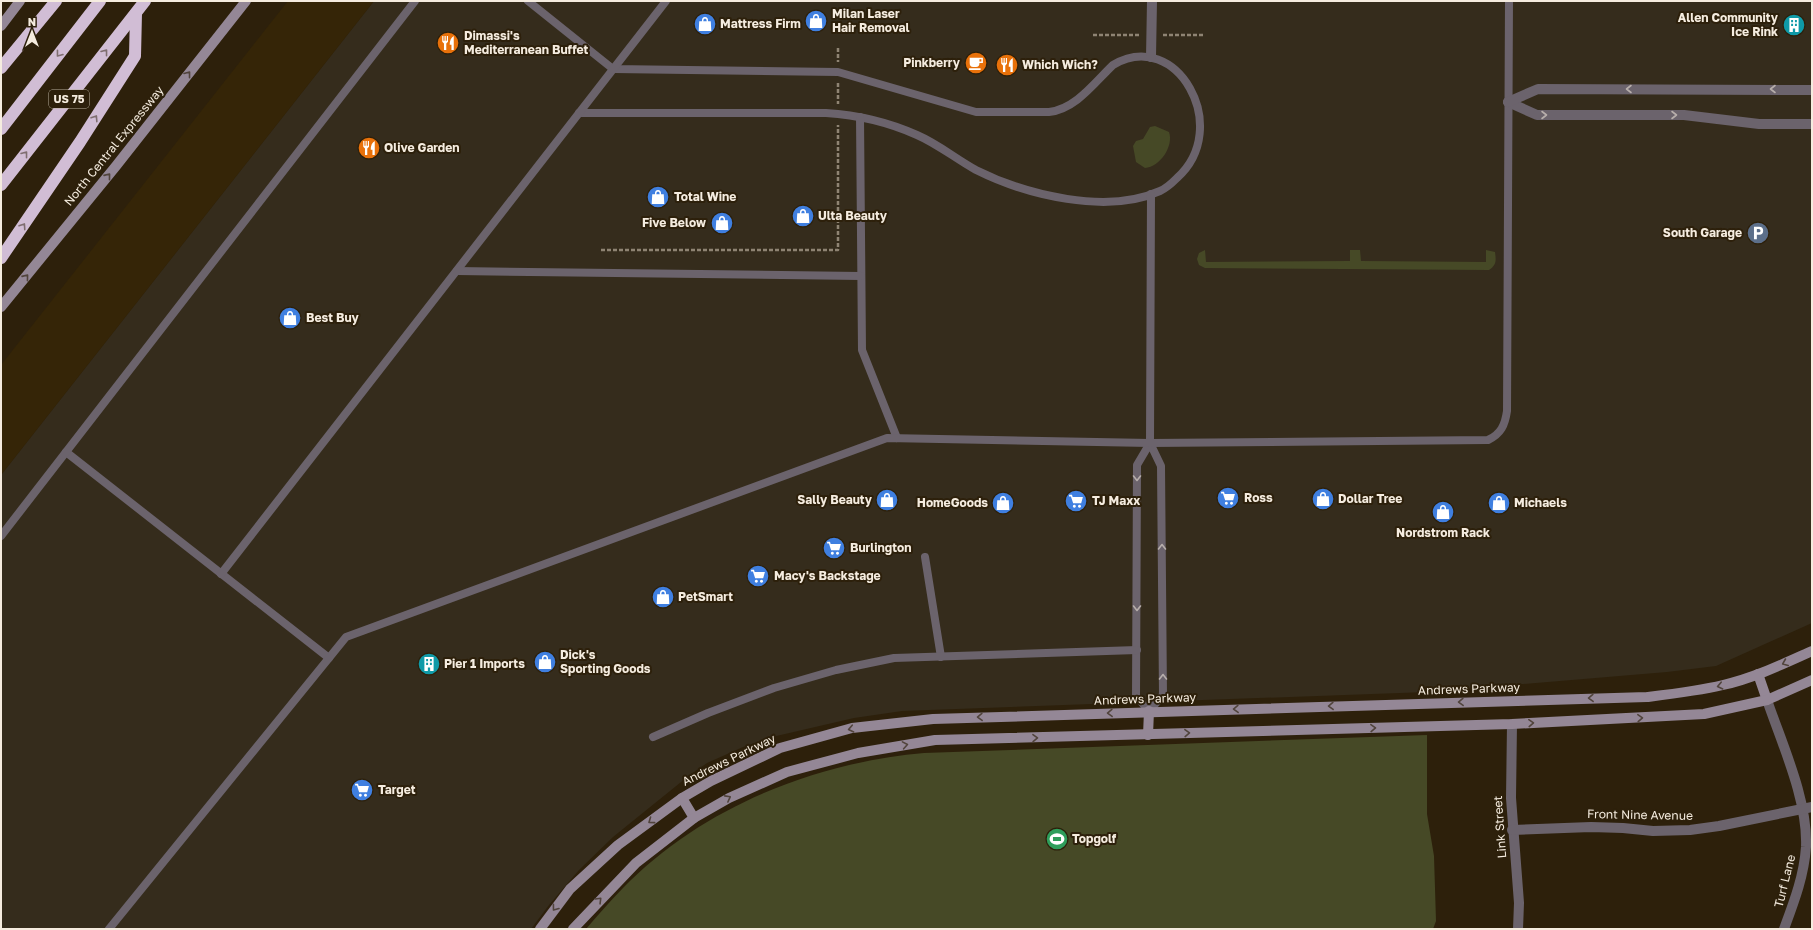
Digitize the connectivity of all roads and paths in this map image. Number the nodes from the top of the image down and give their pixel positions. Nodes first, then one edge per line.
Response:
1 (20, 1) edge
2 (56, 1) edge
3 (100, 1) edge
4 (145, 1) edge
5 (246, 1) edge
6 (415, 1) edge
7 (528, 1) edge
8 (666, 1) edge
9 (1152, 1) edge
10 (1509, 1) edge
11 (136, 12) junction
12 (1, 26) edge
13 (838, 48) dead end
14 (1151, 57) junction
15 (1, 68) edge
16 (613, 69) junction
17 (838, 72) junction
18 (1812, 90) edge
19 (1508, 102) junction
20 (579, 113) junction
21 (838, 114) junction
22 (860, 117) junction
23 (1812, 124) edge
24 (1, 129) edge
25 (1, 185) edge
26 (1151, 194) junction
27 (601, 250) dead end
28 (1, 258) edge
29 (457, 271) junction
30 (861, 276) junction
31 (1, 307) edge
32 (898, 438) junction
33 (1150, 443) junction
34 (66, 452) junction
35 (1, 536) edge
36 (925, 557) dead end
37 (222, 574) junction
38 (1137, 650) junction
39 (1812, 651) edge
40 (941, 657) junction
41 (329, 658) junction
42 (1758, 674) junction
43 (1812, 680) edge
44 (1767, 700) junction
45 (1149, 711) junction
46 (1512, 724) junction
47 (1148, 734) junction
48 (653, 737) dead end
49 (682, 798) junction
50 (1807, 808) edge
51 (694, 818) junction
52 (1512, 830) junction
53 (109, 929) edge
54 (540, 929) edge
55 (573, 929) edge
56 (1518, 929) edge
57 (1784, 929) edge

1 - 12 street
2 - 15 highway
3 -> 24 highway, US 75
4 - 11 highway, US 75
31 -> 5 street, North Central Expressway
6 - 34 lane
7 - 16 lane
8 - 16 lane
9 - 14 street
10 - 19 lane
25 -> 11 highway, US 75
28 -> 11 highway
13 - 17 path
14 - 17 lane
14 - 26 lane
16 - 17 lane
16 - 20 lane
17 - 21 path
18 -> 19 street
19 -> 23 street
19 - 33 lane
20 - 21 lane
20 - 29 lane
21 - 22 lane
21 - 27 path
22 - 26 lane
22 - 30 lane
26 - 33 lane
29 - 30 lane
29 - 37 lane
30 - 32 lane
32 - 33 lane
32 - 41 lane
33 -> 38 lane
45 -> 33 lane
34 - 35 lane
34 - 37 lane
36 - 40 lane
37 - 41 lane
38 - 40 lane
38 - 45 lane
39 -> 42 street, Andrews Parkway
40 - 48 lane
41 - 53 lane
42 - 44 street
42 -> 45 street, Andrews Parkway
43 - 44 street
46 -> 44 street
44 - 50 street, Turf Lane
45 - 47 street
45 -> 49 street, Andrews Parkway
47 -> 46 street
46 - 52 street, Link Street
51 -> 47 street
49 - 51 street
49 -> 54 street, Andrews Parkway
50 - 52 street, Front Nine Avenue
50 - 57 street, Turf Lane
55 -> 51 street
52 - 56 street, Link Street

